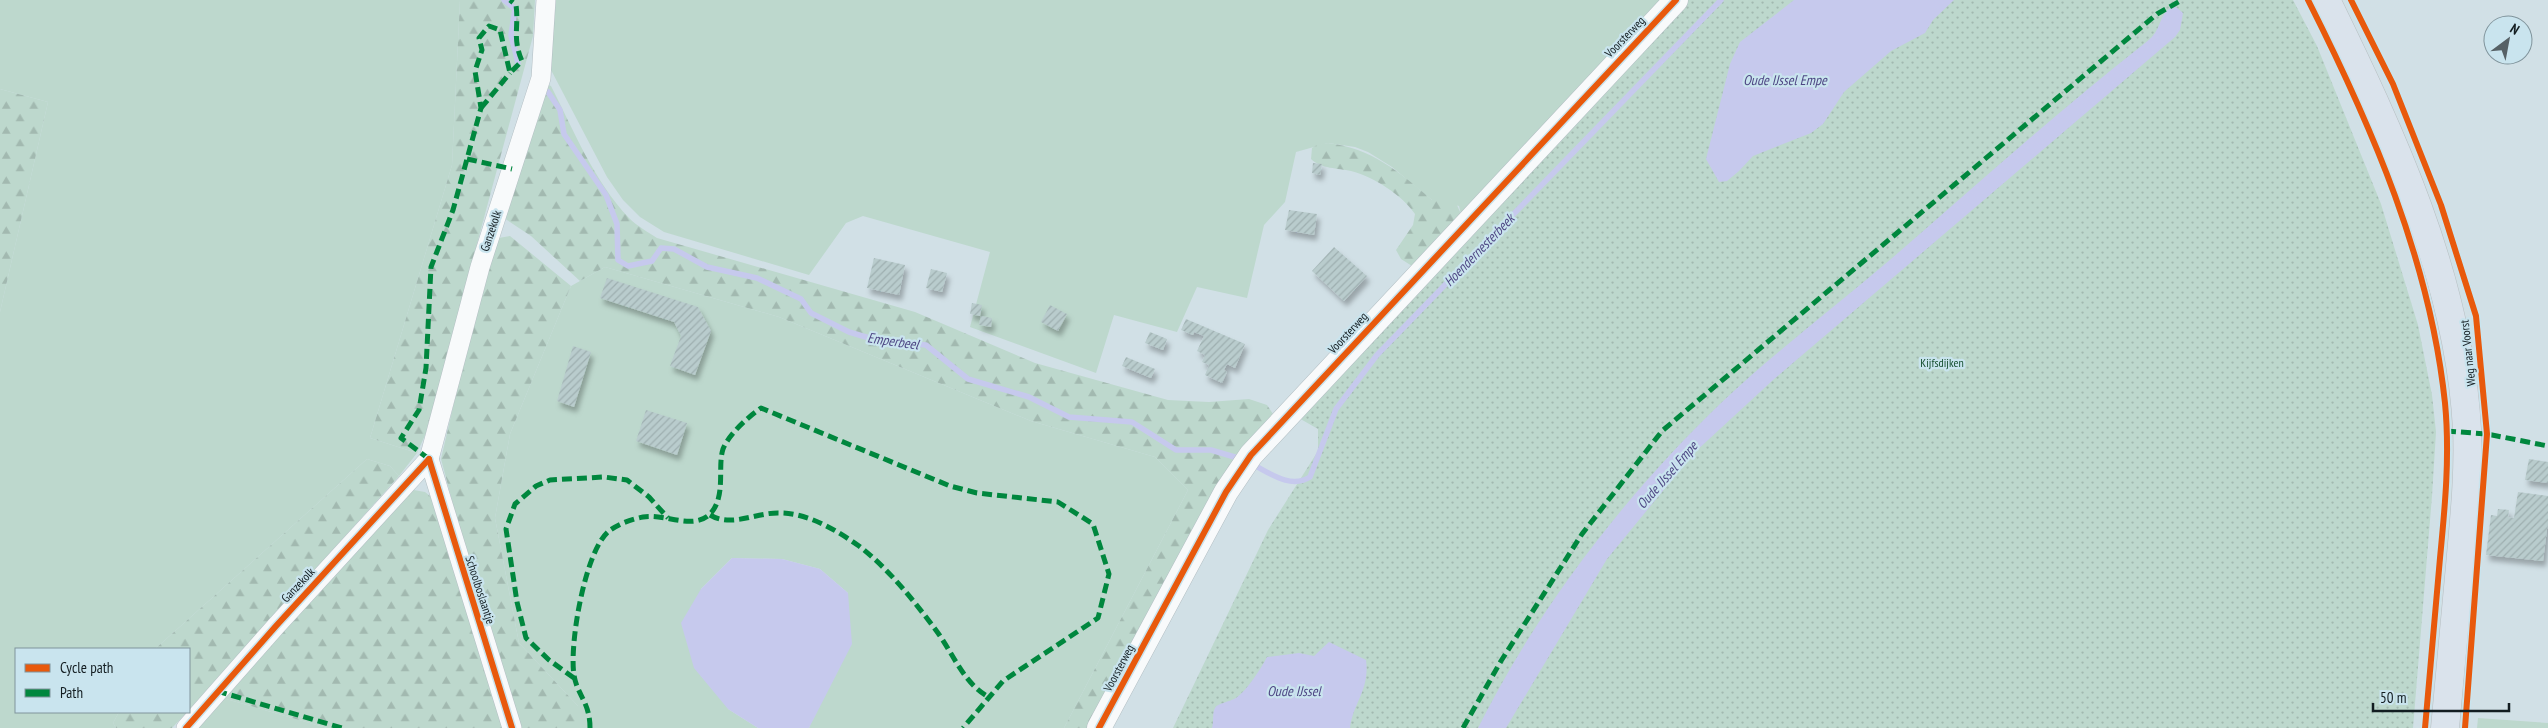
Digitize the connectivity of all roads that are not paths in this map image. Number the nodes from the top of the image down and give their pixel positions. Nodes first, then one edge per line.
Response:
1 (546, 0) edge
2 (1676, 0) edge
3 (2326, 0) edge
4 (429, 459) junction
5 (186, 728) edge
6 (512, 728) edge
7 (1099, 728) edge
8 (2445, 728) edge

1 - 4 street, Ganzekolk
2 - 7 street, Voorsterweg
3 - 8 main road, Weg naar Voorst
4 - 5 street, Ganzekolk
4 - 6 street, Schoolboslaantje

